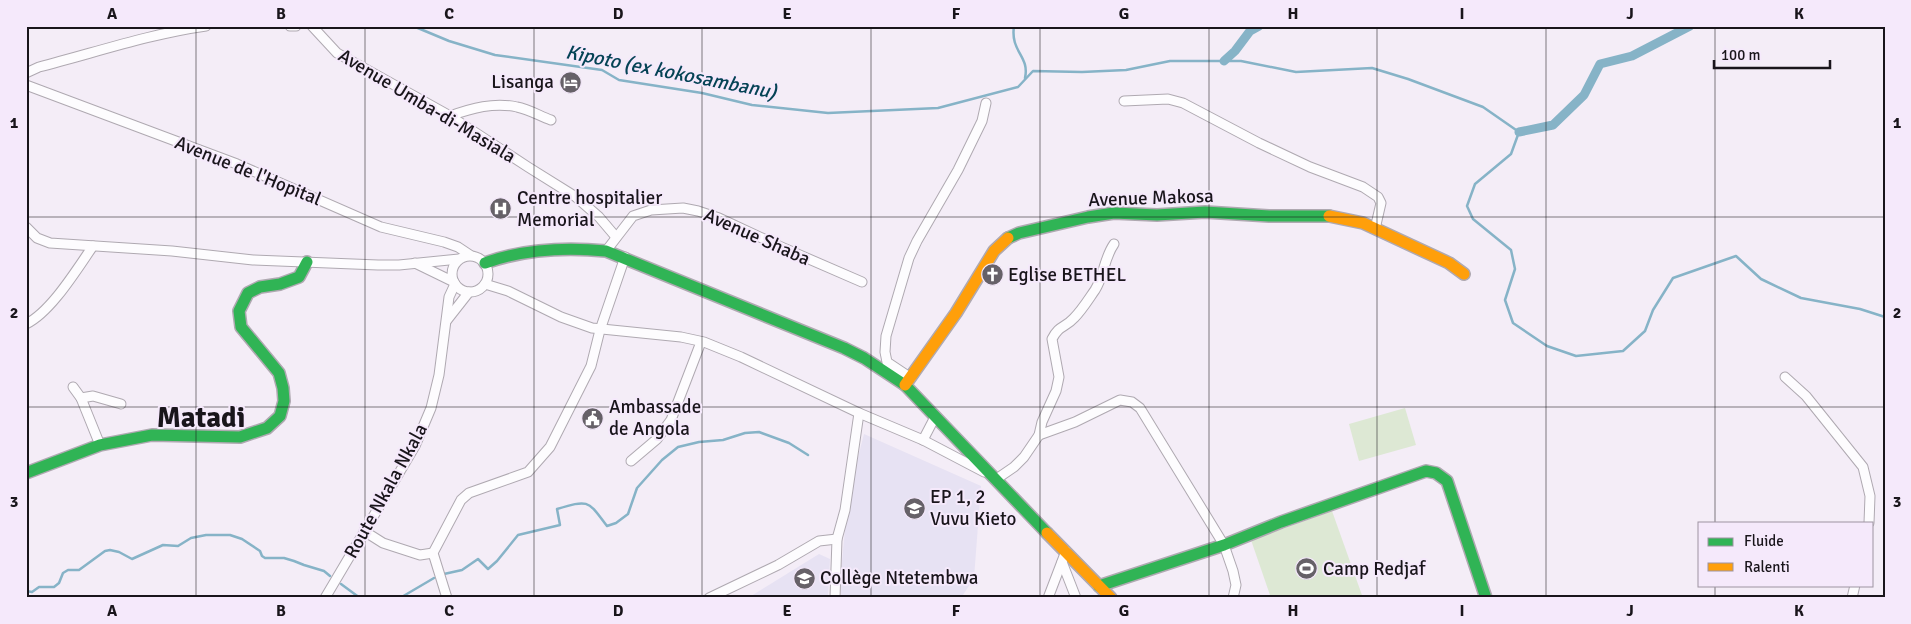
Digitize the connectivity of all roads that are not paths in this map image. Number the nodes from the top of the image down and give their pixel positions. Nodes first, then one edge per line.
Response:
1 (206, 26) edge
2 (290, 26) edge
3 (296, 26) edge
4 (312, 26) edge
5 (26, 73) edge
6 (26, 85) edge
7 (1124, 101) dead end
8 (986, 104) dead end
9 (450, 116) junction
10 (550, 120) dead end
11 (26, 227) edge
12 (1374, 229) junction
13 (616, 237) junction
14 (1114, 244) dead end
15 (93, 246) junction
16 (606, 251) junction
17 (470, 255) junction
18 (625, 257) junction
19 (459, 259) junction
20 (307, 262) junction
21 (415, 263) junction
22 (485, 263) junction
23 (1464, 274) dead end
24 (862, 282) dead end
25 (455, 283) junction
26 (485, 284) junction
27 (469, 292) junction
28 (447, 321) junction
29 (26, 324) edge
30 (600, 330) junction
31 (701, 342) junction
32 (1785, 377) dead end
33 (908, 382) junction
34 (73, 387) dead end
35 (80, 398) junction
36 (121, 404) dead end
37 (859, 413) junction
38 (935, 417) junction
39 (1039, 435) junction
40 (923, 440) junction
41 (100, 445) junction
42 (631, 461) dead end
43 (26, 473) edge
44 (991, 477) junction
45 (1869, 522) edge
46 (364, 531) junction
47 (838, 538) junction
48 (1224, 545) junction
49 (433, 553) junction
50 (1064, 556) junction
51 (1099, 586) junction
52 (325, 598) edge
53 (447, 598) edge
54 (709, 598) edge
55 (835, 598) edge
56 (1048, 598) edge
57 (1076, 598) edge
58 (1111, 598) edge
59 (1233, 598) edge
60 (1486, 598) edge

1 - 5 street
2 - 3 street
4 - 9 street, Avenue Umba-di-Masiala
6 - 17 street, Avenue de l'Hopital
7 - 12 street
8 - 33 street
9 - 10 street
9 - 13 street, Avenue Umba-di-Masiala
11 - 15 street
12 - 23 street, Avenue Makosa
12 - 33 street, Avenue Makosa
13 - 16 street, Avenue Shaba
13 - 24 street, Avenue Shaba
14 - 39 street
15 - 20 street
15 - 29 street
16 - 18 street
16 - 22 street
17 - 19 street
17 - 22 street
18 - 30 street
18 - 33 street
19 - 21 street
19 - 25 street
20 - 21 street
20 - 41 street
21 - 25 street
22 - 26 street
25 - 27 street
25 - 28 street, Route Nkala Nkala
26 - 27 street
26 - 30 street
27 - 28 street
28 - 46 street, Route Nkala Nkala
30 - 31 street
30 - 49 street
31 - 37 street
31 - 42 street
32 - 45 street
33 - 38 street
34 - 35 street
35 - 36 street
35 - 41 street
37 - 40 street
37 - 47 street
38 - 40 street
38 - 44 street
39 - 44 street
39 - 48 street
40 - 44 street
41 - 43 street
44 - 50 street
46 - 49 street
46 - 52 street, Route Nkala Nkala
47 - 54 street
47 - 55 street
48 - 51 street
48 - 59 street
48 - 60 street
49 - 53 street
50 - 51 street
50 - 56 street
50 - 57 street
51 - 58 street

